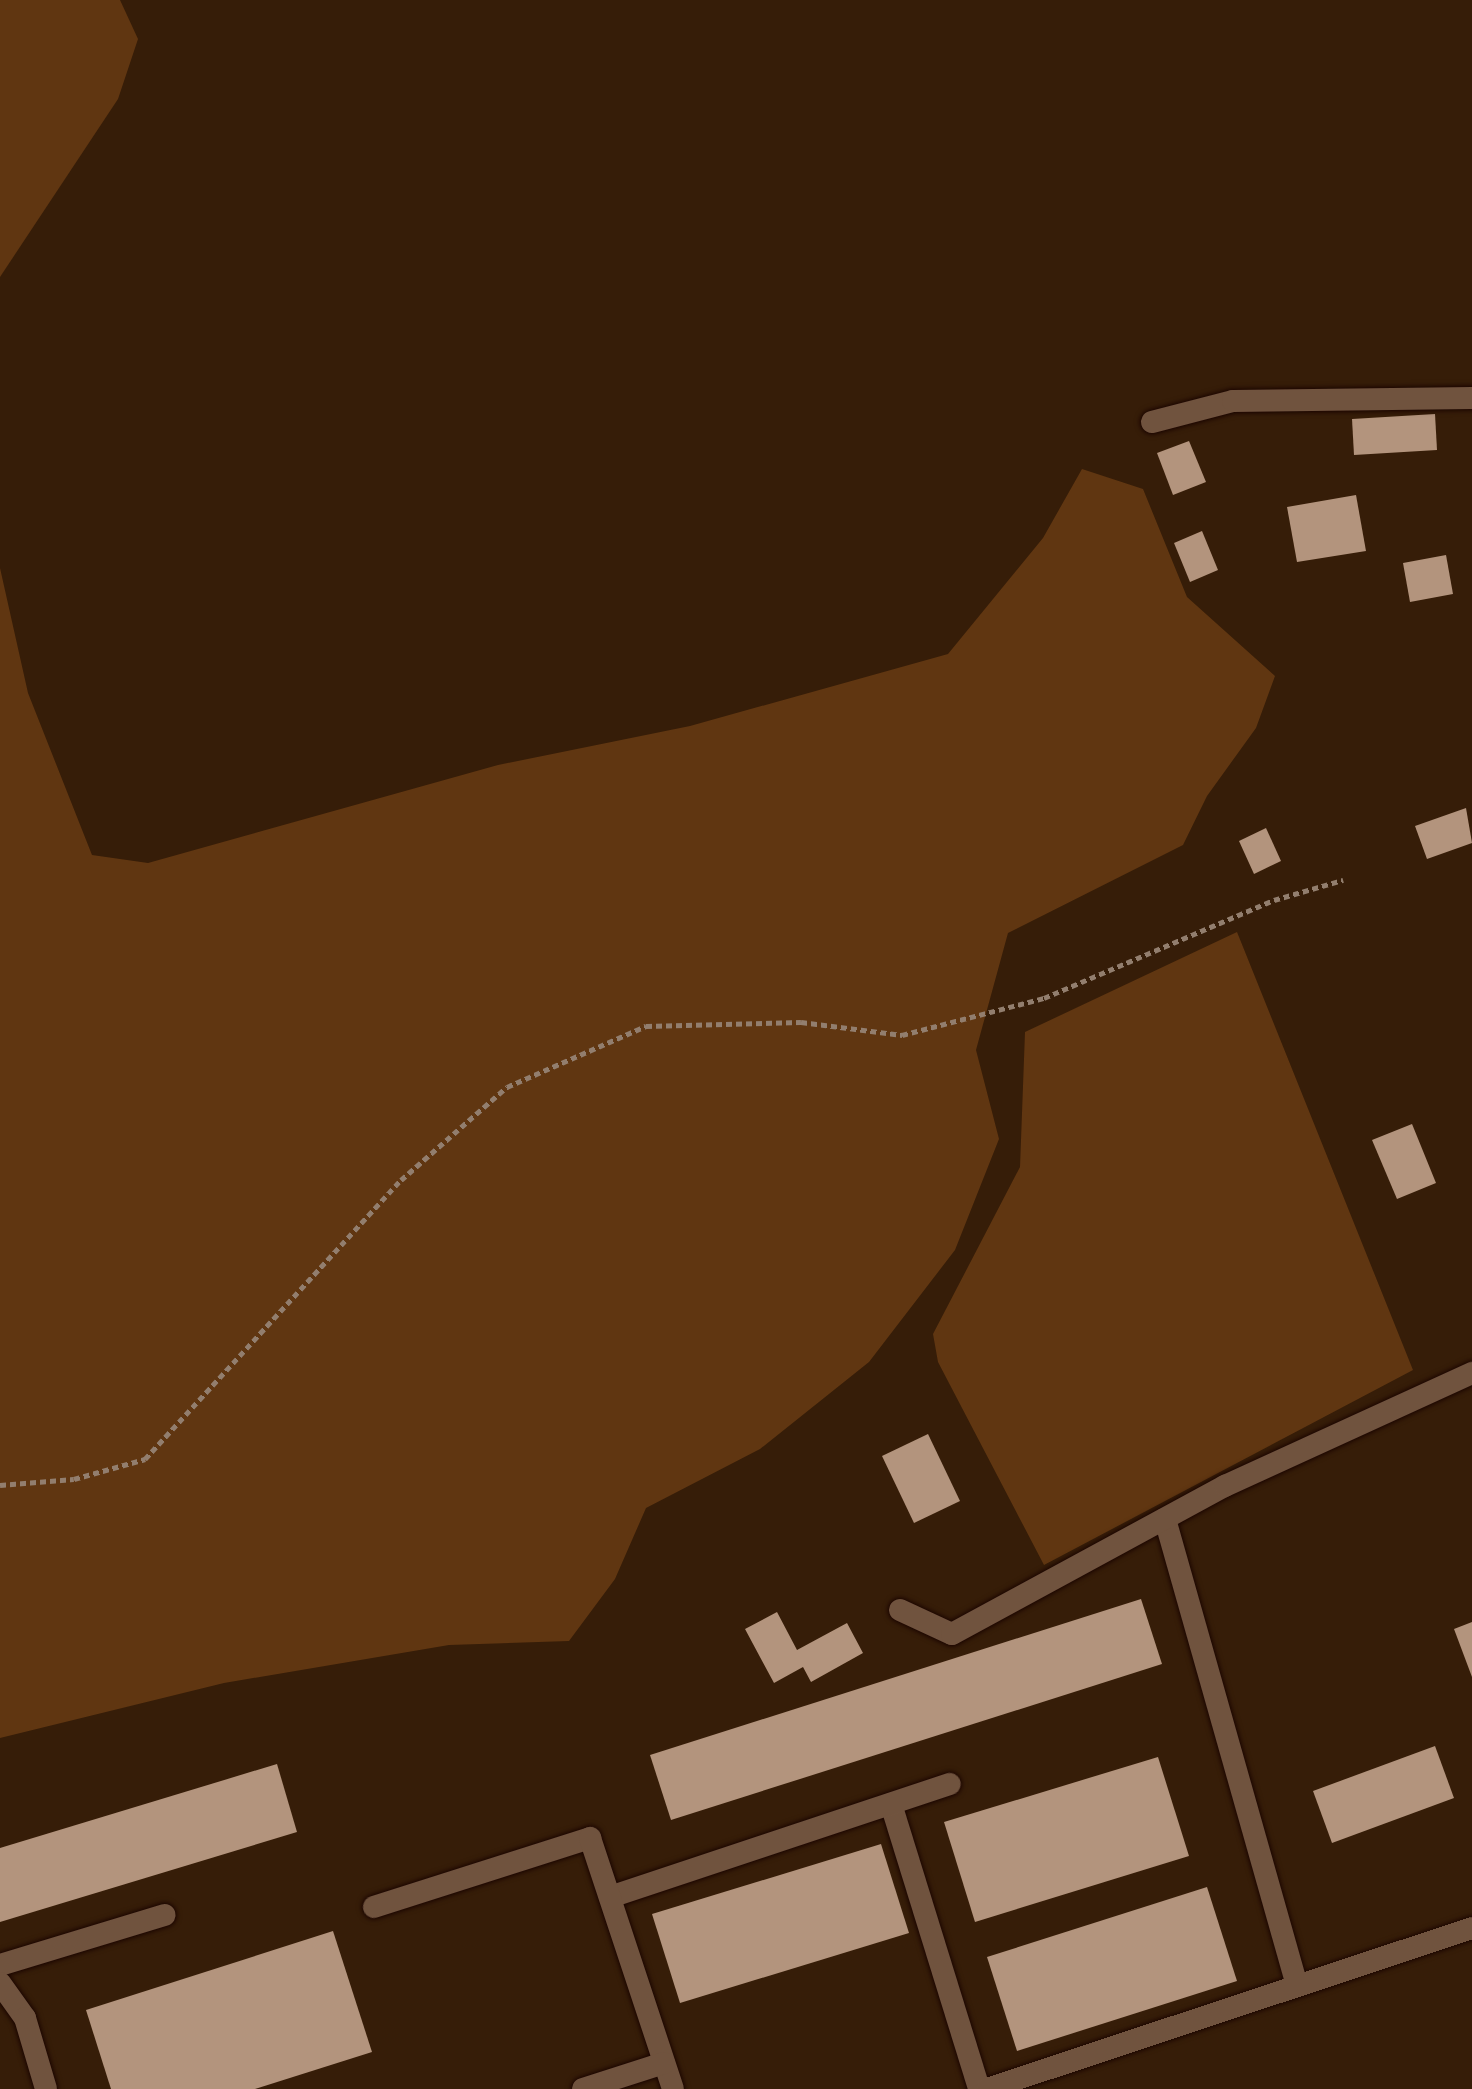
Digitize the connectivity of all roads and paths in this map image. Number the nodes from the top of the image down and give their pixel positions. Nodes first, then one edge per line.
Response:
1 (1472, 398) edge
2 (1152, 422) dead end
3 (1343, 880) dead end
4 (1472, 1373) edge
5 (0, 1485) edge
6 (1165, 1519) junction
7 (900, 1610) dead end
8 (950, 1784) dead end
9 (891, 1804) junction
10 (610, 1897) junction
11 (374, 1907) dead end
12 (165, 1915) dead end
13 (1472, 1928) edge
14 (0, 1965) edge
15 (0, 1983) edge
16 (1297, 1986) junction
17 (664, 2063) junction
18 (46, 2089) edge
19 (583, 2089) edge
20 (673, 2089) edge
21 (979, 2089) edge
22 (987, 2089) edge

1 - 2 lane
3 - 5 path
4 - 6 lane
6 - 7 lane
6 - 16 lane
8 - 9 lane
9 - 10 lane
9 - 21 lane
10 - 11 lane
10 - 17 lane
12 - 14 lane
13 - 16 lane
15 - 18 lane
16 - 22 lane
17 - 19 lane
17 - 20 lane

